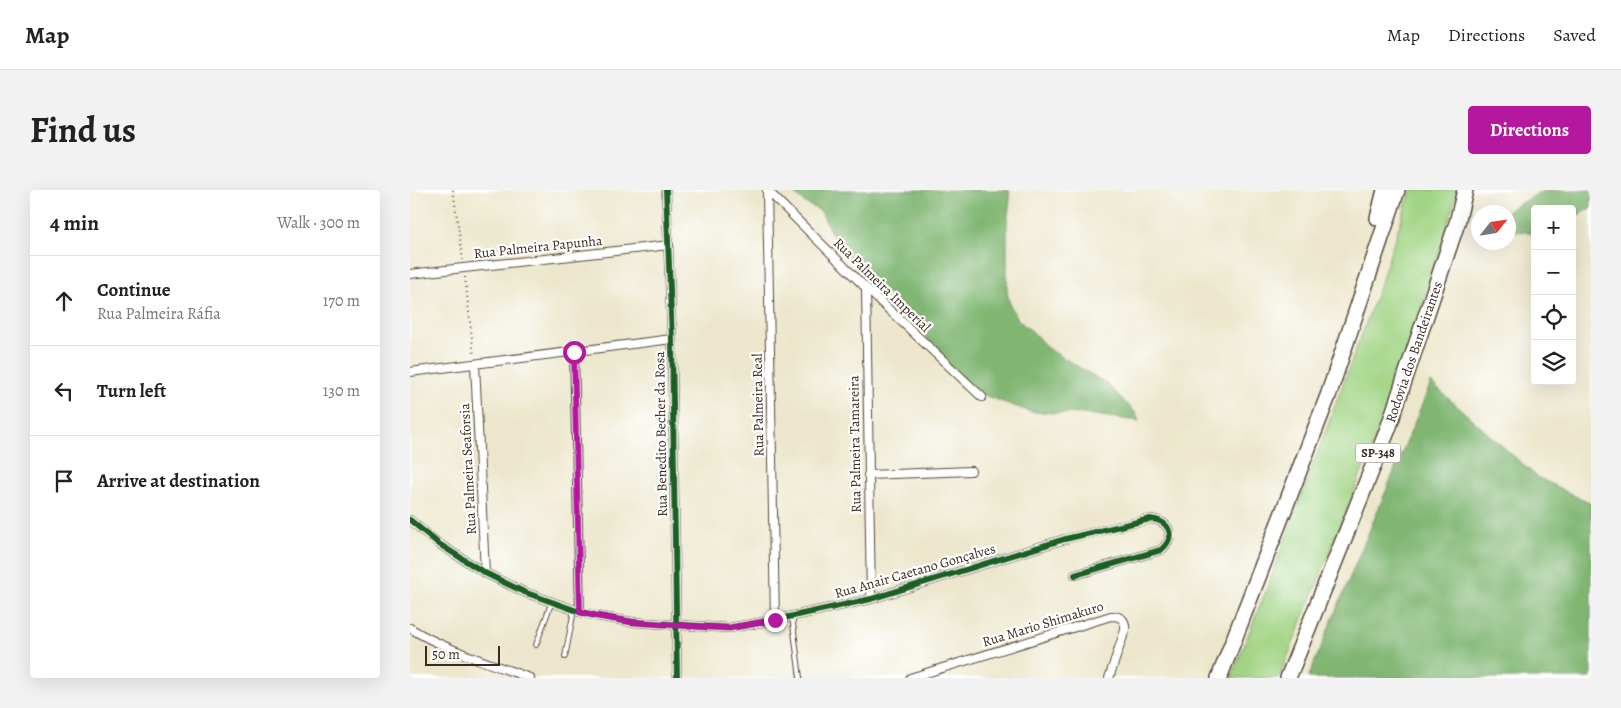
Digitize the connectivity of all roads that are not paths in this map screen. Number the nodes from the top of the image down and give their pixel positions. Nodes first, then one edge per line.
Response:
1 (666, 190) edge
2 (767, 190) edge
3 (1385, 190) edge
4 (1397, 190) edge
5 (1466, 190) edge
6 (1472, 190) edge
7 (1457, 223) junction
8 (668, 245) junction
9 (410, 274) edge
10 (866, 288) junction
11 (672, 338) junction
12 (1348, 338) junction
13 (574, 352) junction
14 (475, 364) junction
15 (410, 372) edge
16 (982, 396) dead end
17 (971, 471) dead end
18 (868, 476) junction
19 (410, 520) edge
20 (485, 574) junction
21 (1075, 575) dead end
22 (871, 599) junction
23 (552, 601) junction
24 (577, 611) junction
25 (792, 616) junction
26 (775, 620) junction
27 (677, 624) junction
28 (410, 628) edge
29 (536, 645) dead end
30 (565, 657) dead end
31 (530, 678) edge
32 (677, 678) edge
33 (800, 678) edge
34 (910, 678) edge
35 (1109, 678) edge
36 (1219, 678) edge
37 (1288, 678) edge

1 - 8 street, Rua Benedito Becher da Rosa
2 - 10 street, Rua Palmeira Imperial
2 - 26 street, Rua Palmeira Real
3 - 12 highway
4 - 12 highway
5 - 7 highway, Rodovia dos Bandeirantes / SP-348
6 - 7 highway
7 - 37 highway, Rodovia dos Bandeirantes / SP-348
8 - 9 street, Rua Palmeira Papunha
8 - 11 street, Rua Benedito Becher da Rosa
10 - 16 street, Rua Palmeira Imperial
10 - 18 street, Rua Palmeira Tamareira
11 - 13 street
11 - 27 street, Rua Benedito Becher da Rosa
12 - 36 highway
13 - 14 street
13 - 24 street
14 - 15 street
14 - 20 street, Rua Palmeira Seaforsia
17 - 18 street
18 - 22 street, Rua Palmeira Tamareira
19 - 20 street, Rua Anair Caetano Gonçalves
20 - 23 street, Rua Anair Caetano Gonçalves
21 - 22 street, Rua Anair Caetano Gonçalves
22 - 25 street, Rua Anair Caetano Gonçalves
23 - 24 street, Rua Anair Caetano Gonçalves
23 - 29 lane
24 - 27 street, Rua Anair Caetano Gonçalves
24 - 30 lane
25 - 26 street, Rua Anair Caetano Gonçalves
25 - 33 lane
26 - 27 street, Rua Anair Caetano Gonçalves
27 - 32 street, Rua Benedito Becher da Rosa
28 - 31 street
34 - 35 street, Rua Mario Shimakuro

